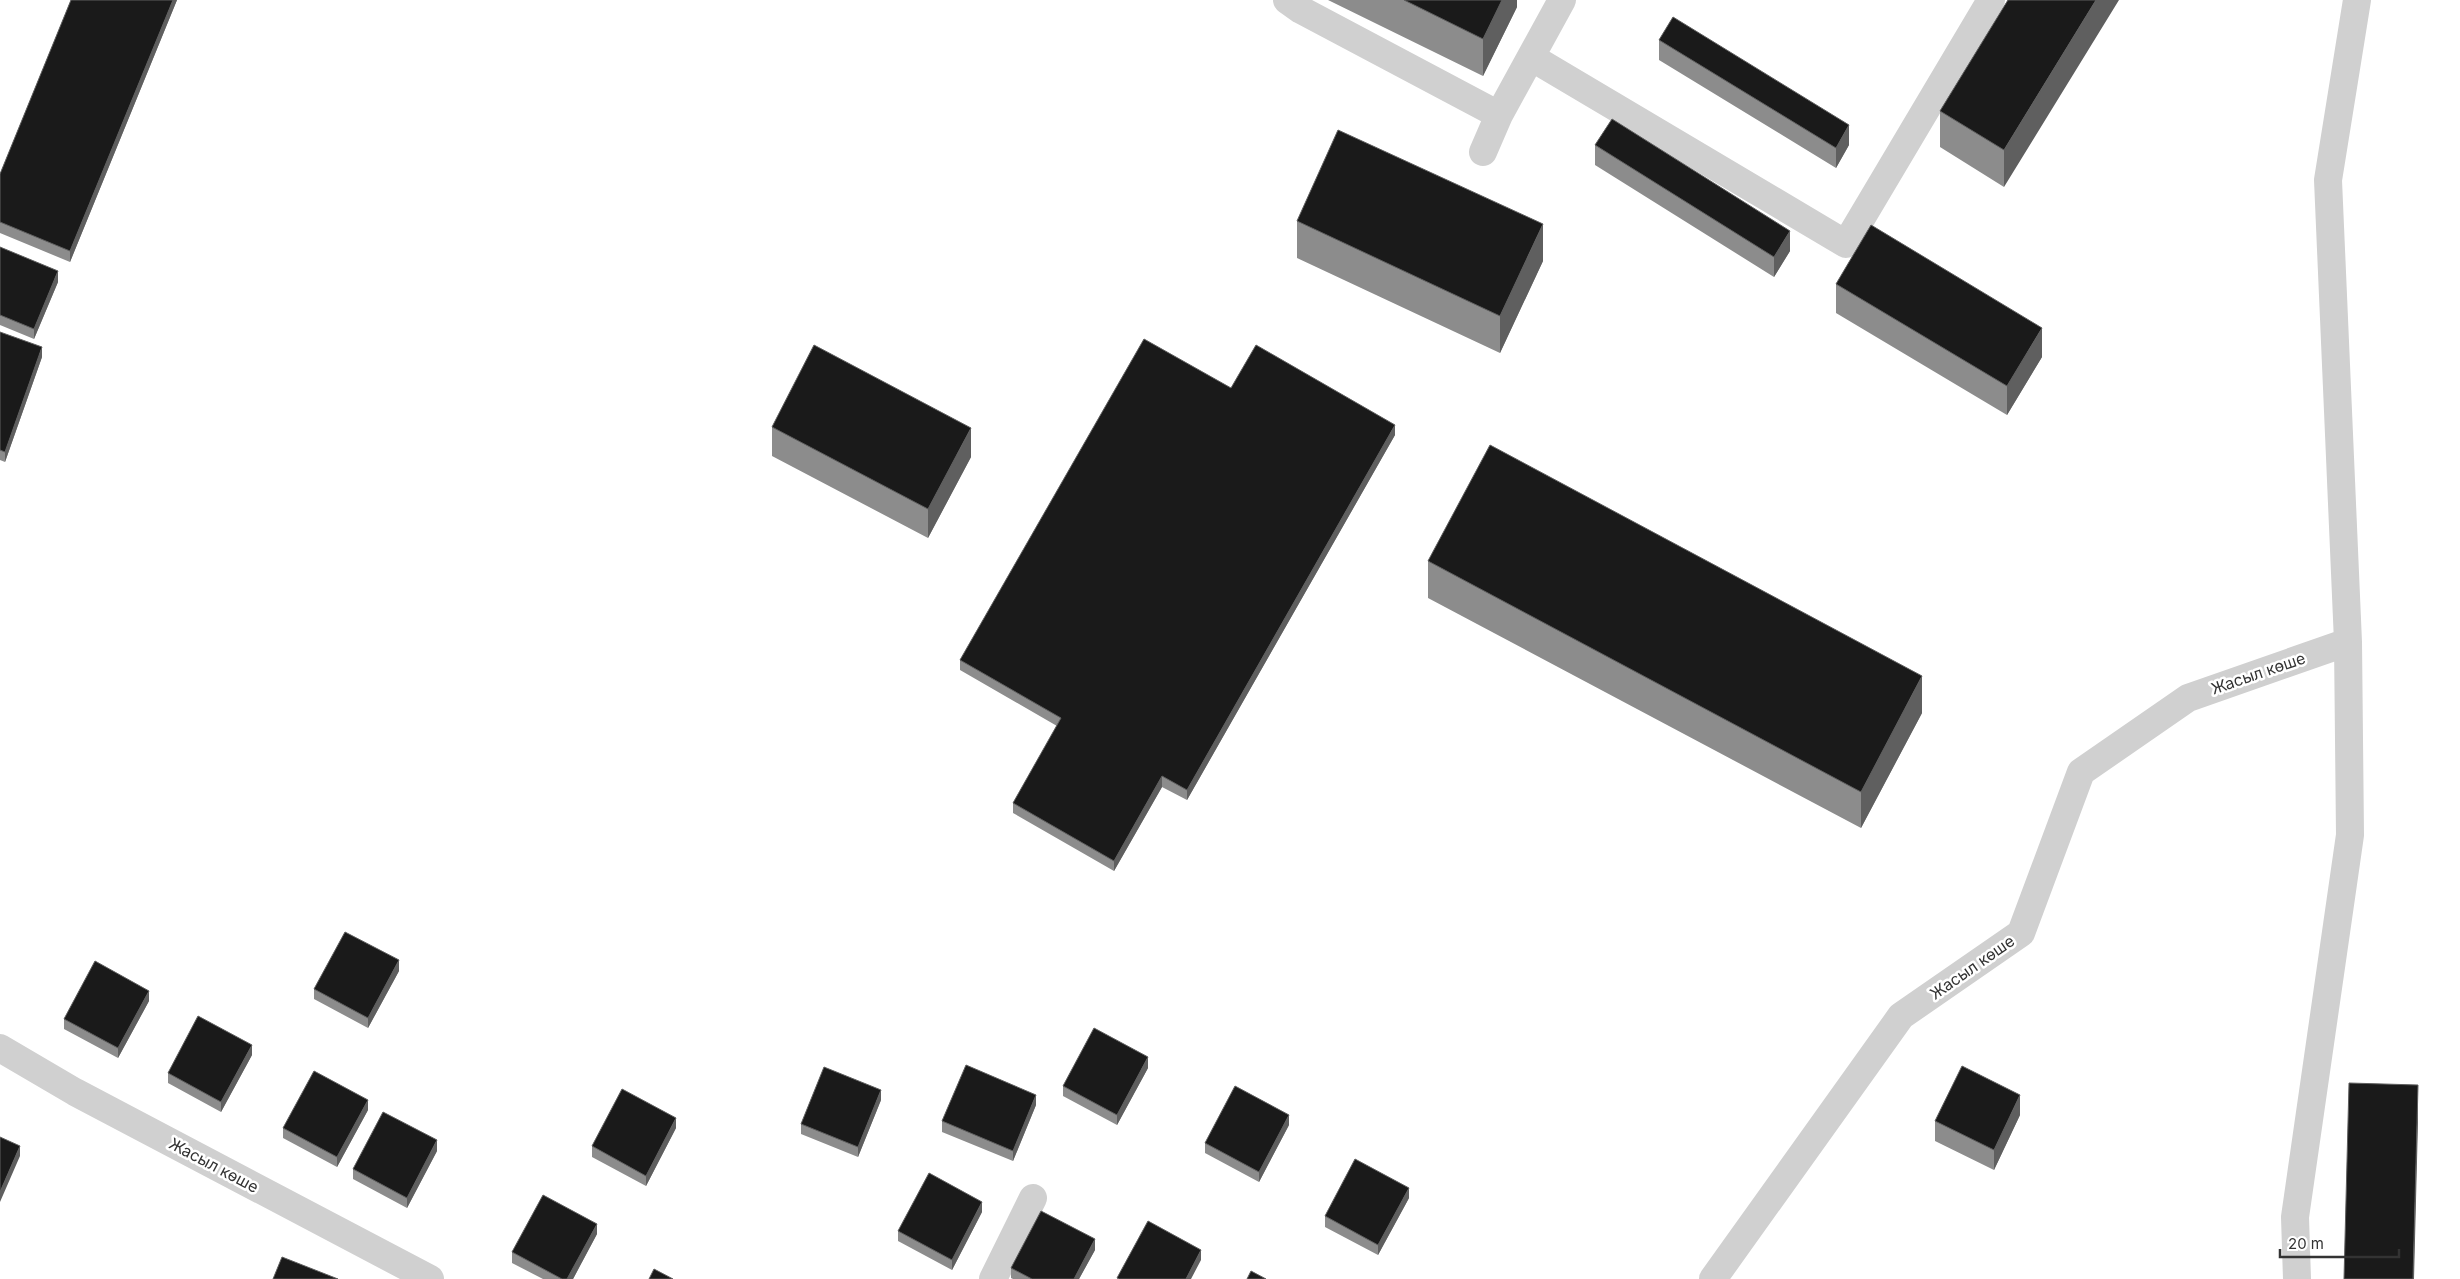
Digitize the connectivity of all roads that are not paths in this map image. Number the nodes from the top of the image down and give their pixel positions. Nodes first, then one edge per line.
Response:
1 (1287, 0) edge
2 (1562, 0) edge
3 (1991, 0) edge
4 (2357, 0) edge
5 (1531, 57) junction
6 (1499, 115) junction
7 (1483, 152) dead end
8 (2348, 642) junction
9 (0, 1048) edge
10 (1033, 1198) dead end
11 (430, 1279) edge
12 (993, 1279) edge
13 (1713, 1279) edge
14 (2297, 1279) edge

1 - 6 street
2 - 5 street
3 - 5 street
4 - 8 street
5 - 6 street
6 - 7 street
8 - 13 street, Жасыл көше
8 - 14 street
9 - 11 street, Жасыл көше
10 - 12 street

